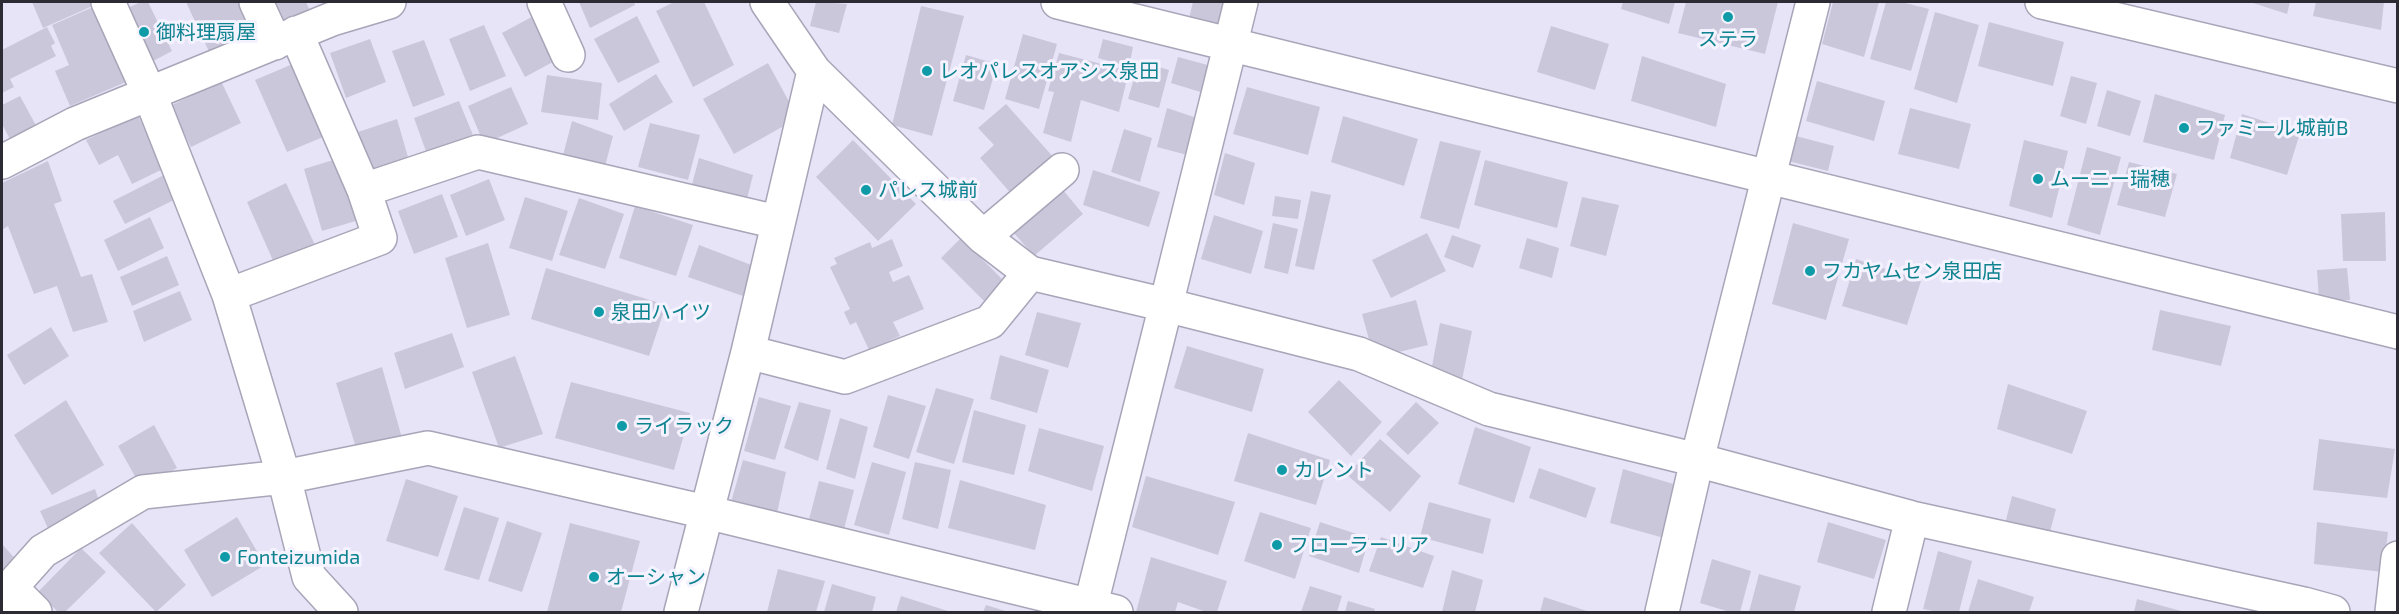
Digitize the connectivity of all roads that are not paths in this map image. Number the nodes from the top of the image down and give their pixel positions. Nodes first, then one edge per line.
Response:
1 (108, 2) edge
2 (256, 2) edge
3 (389, 2) edge
4 (544, 2) edge
5 (766, 2) edge
6 (1058, 2) edge
7 (1241, 2) edge
8 (1813, 2) edge
9 (2042, 2) edge
10 (329, 10) edge
11 (286, 38) junction
12 (1231, 44) junction
13 (568, 55) dead end
14 (814, 71) junction
15 (2397, 86) edge
16 (150, 94) junction
17 (4, 154) edge
18 (1062, 170) dead end
19 (1768, 176) junction
20 (364, 190) junction
21 (777, 222) junction
22 (983, 237) junction
23 (1030, 273) junction
24 (228, 295) junction
25 (1166, 304) junction
26 (2397, 332) edge
27 (748, 352) junction
28 (1697, 460) junction
29 (284, 477) junction
30 (706, 512) junction
31 (1912, 518) junction
32 (2397, 558) edge
33 (6, 592) edge
34 (1098, 610) edge
35 (35, 612) edge
36 (341, 612) edge
37 (681, 612) edge
38 (1662, 612) edge
39 (1889, 612) edge
40 (2333, 612) edge
41 (2392, 612) edge

1 - 16 street
2 - 11 street
3 - 10 street
4 - 13 street
5 - 14 street
6 - 12 street
7 - 12 street
8 - 19 street
9 - 15 street
10 - 11 street
11 - 16 street
11 - 20 street
12 - 19 street
12 - 25 street
14 - 21 street
14 - 22 street
16 - 17 street
16 - 24 street
18 - 22 street
19 - 26 street
19 - 28 street
20 - 21 street
20 - 24 street
21 - 27 street
22 - 23 street
23 - 25 street
23 - 27 street
24 - 29 street
25 - 28 street
25 - 34 street
27 - 30 street
28 - 31 street
28 - 38 street
29 - 30 street
29 - 33 street
29 - 36 street
30 - 34 street
30 - 37 street
31 - 39 street
31 - 40 street
32 - 41 street
33 - 35 street

